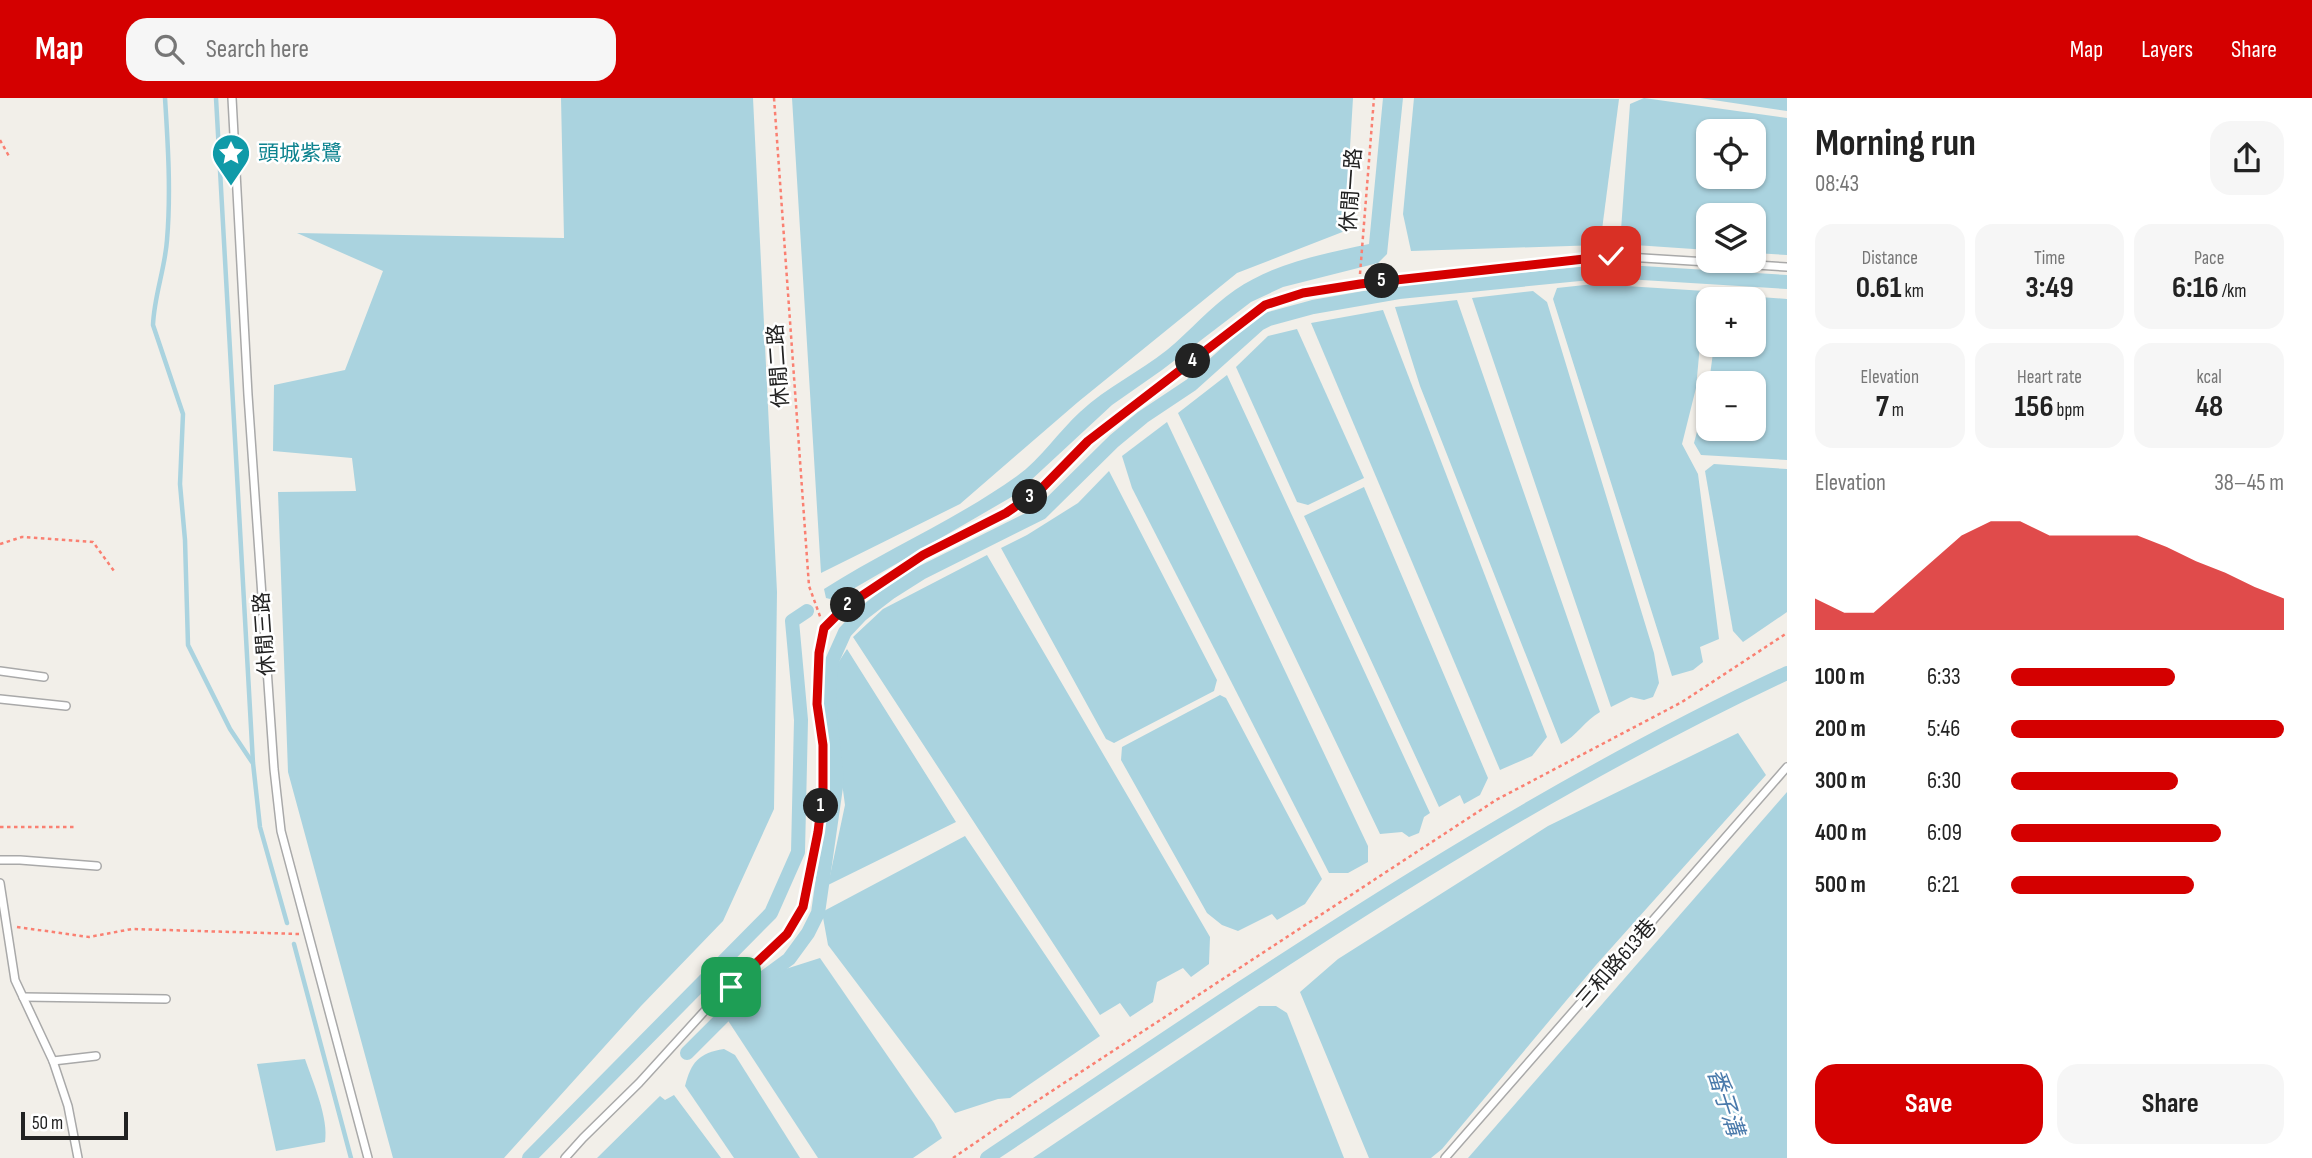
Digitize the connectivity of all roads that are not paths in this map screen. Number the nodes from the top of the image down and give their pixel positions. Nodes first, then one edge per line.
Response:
1 (232, 98) edge
2 (1787, 267) edge
3 (0, 671) edge
4 (44, 677) dead end
5 (0, 699) edge
6 (66, 706) dead end
7 (1787, 767) edge
8 (0, 860) edge
9 (97, 866) dead end
10 (0, 883) edge
11 (23, 997) junction
12 (166, 999) dead end
13 (96, 1056) dead end
14 (53, 1060) junction
15 (78, 1158) edge
16 (368, 1158) edge
17 (565, 1158) edge
18 (1445, 1158) edge

1 - 16 lane, 休閒三路
2 - 17 lane
3 - 4 lane
5 - 6 lane
7 - 18 lane, 三和路613巷
8 - 9 lane
10 - 11 lane
11 - 12 lane
11 - 14 lane
13 - 14 lane
14 - 15 lane

